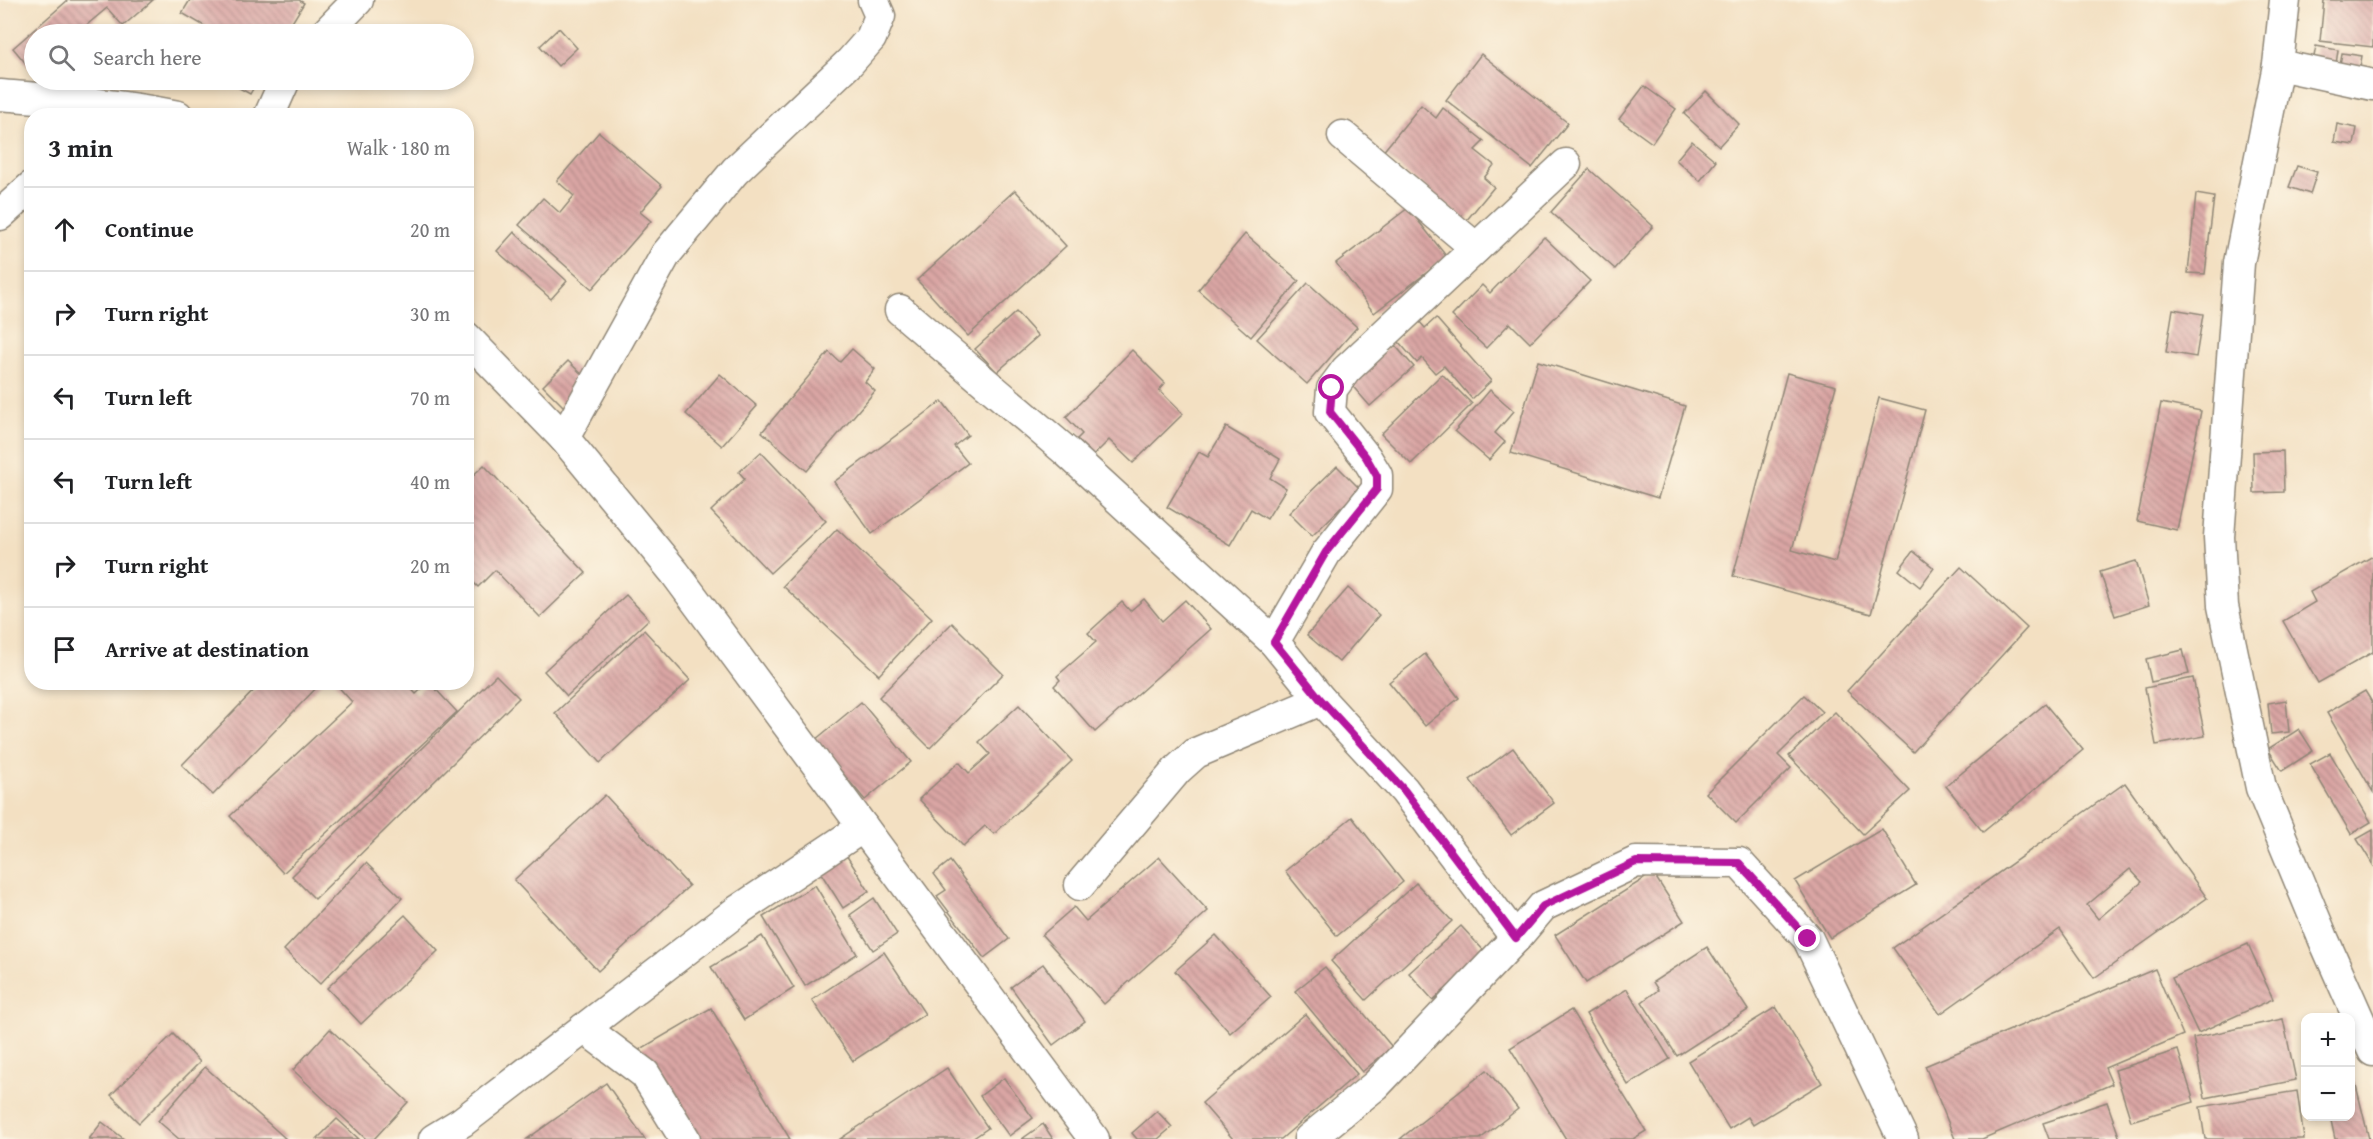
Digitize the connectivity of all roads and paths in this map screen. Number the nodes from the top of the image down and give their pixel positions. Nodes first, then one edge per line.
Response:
1 (358, 0) edge
2 (873, 0) edge
3 (2285, 0) edge
4 (335, 24) edge
5 (2278, 65) junction
6 (2373, 86) edge
7 (281, 90) edge
8 (0, 95) edge
9 (84, 108) edge
10 (114, 108) edge
11 (141, 108) edge
12 (273, 108) edge
13 (1343, 136) dead end
14 (1566, 164) dead end
15 (24, 193) edge
16 (0, 215) edge
17 (1476, 248) junction
18 (900, 310) dead end
19 (474, 345) edge
20 (564, 438) junction
21 (1274, 642) junction
22 (1321, 700) junction
23 (863, 826) junction
24 (1080, 885) dead end
25 (1516, 938) junction
26 (584, 1028) junction
27 (2373, 1050) edge
28 (434, 1139) edge
29 (685, 1139) edge
30 (1094, 1139) edge
31 (1309, 1139) edge
32 (1903, 1139) edge

1 - 4 street
2 - 20 street
3 - 5 street
5 - 6 street
5 - 27 street
7 - 12 street
8 - 9 street
10 - 11 street
13 - 17 street
14 - 17 street
15 - 16 street
17 - 21 street
18 - 21 street
19 - 20 street
20 - 23 street
21 - 22 street
22 - 24 street
22 - 25 street
23 - 26 street
23 - 30 street
25 - 31 street
25 - 32 street
26 - 28 street
26 - 29 street

